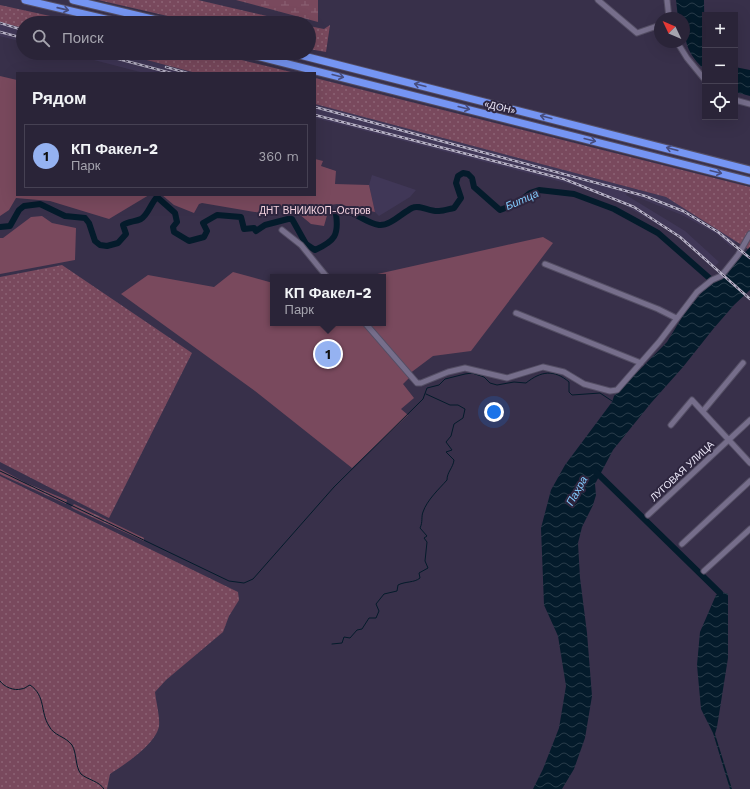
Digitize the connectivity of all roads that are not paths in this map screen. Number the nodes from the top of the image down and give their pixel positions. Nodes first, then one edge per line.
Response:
1 (25, 0) edge
2 (73, 0) edge
3 (598, 0) edge
4 (667, 0) edge
5 (668, 12) edge
6 (92, 16) edge
7 (140, 16) edge
8 (654, 27) edge
9 (681, 48) edge
10 (316, 59) edge
11 (273, 60) edge
12 (702, 77) edge
13 (738, 101) edge
14 (750, 104) edge
15 (750, 170) edge
16 (750, 181) edge
17 (282, 230) dead end
18 (750, 234) edge
19 (546, 264) dead end
20 (325, 274) edge
21 (516, 313) dead end
22 (676, 318) junction
23 (368, 326) edge
24 (642, 363) junction
25 (743, 363) dead end
26 (703, 411) junction
27 (750, 420) edge
28 (671, 425) dead end
29 (729, 440) junction
30 (750, 463) edge
31 (750, 481) edge
32 (648, 515) dead end
33 (750, 529) edge
34 (682, 544) dead end
35 (704, 571) dead end

1 -> 6 highway
2 - 7 highway
3 - 8 street
4 - 5 street
9 - 12 street
15 -> 10 highway, «ДОН»
11 -> 16 highway, «ДОН»
13 - 14 street
17 - 20 street
18 - 22 street
19 - 22 street
21 - 24 street
22 - 24 street
23 - 24 street
25 - 26 street
26 - 28 street, ЛУГОВАЯ УЛИЦА
26 - 29 street, ЛУГОВАЯ УЛИЦА
27 - 29 street, ЛУГОВАЯ УЛИЦА
29 - 30 street, ЛУГОВАЯ УЛИЦА
29 - 32 street, ЛУГОВАЯ УЛИЦА
31 - 34 street
33 - 35 street

